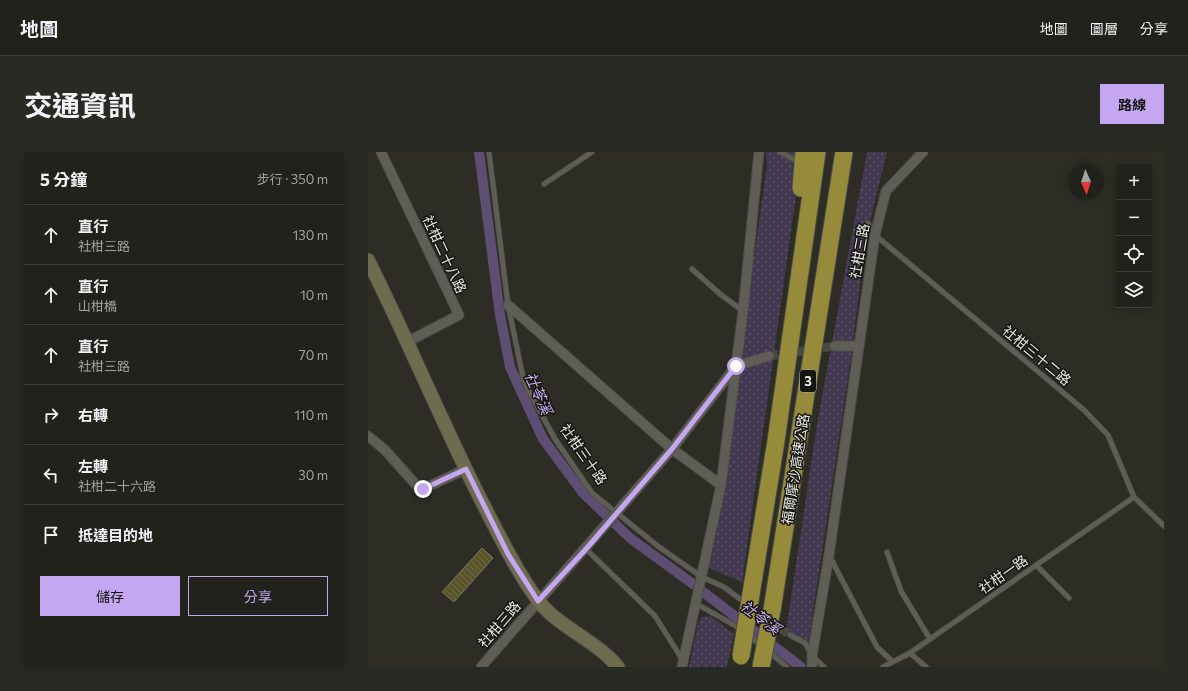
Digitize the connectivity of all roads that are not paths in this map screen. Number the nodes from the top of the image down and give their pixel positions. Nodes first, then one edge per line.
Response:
1 (381, 152) edge
2 (489, 152) edge
3 (592, 152) edge
4 (758, 152) edge
5 (780, 152) edge
6 (817, 152) edge
7 (844, 152) edge
8 (854, 152) edge
9 (923, 152) edge
10 (801, 156) edge
11 (544, 184) dead end
12 (868, 223) dead end
13 (875, 235) junction
14 (368, 260) edge
15 (692, 269) dead end
16 (508, 305) junction
17 (743, 311) junction
18 (815, 331) junction
19 (407, 342) junction
20 (835, 346) tunnel mouth
21 (859, 346) junction
22 (769, 356) tunnel mouth
23 (736, 366) junction
24 (781, 407) junction
25 (368, 436) edge
26 (672, 449) junction
27 (466, 469) junction
28 (721, 485) junction
29 (1134, 497) junction
30 (616, 514) junction
31 (1164, 526) edge
32 (586, 549) junction
33 (887, 552) dead end
34 (829, 555) junction
35 (1036, 565) junction
36 (702, 577) junction
37 (745, 597) junction
38 (1069, 598) dead end
39 (538, 601) junction
40 (695, 603) junction
41 (790, 635) tunnel mouth
42 (930, 639) junction
43 (910, 653) junction
44 (812, 656) junction
45 (740, 662) edge
46 (893, 662) junction
47 (682, 664) edge
48 (481, 667) edge
49 (618, 667) edge
50 (762, 667) edge
51 (787, 667) edge
52 (812, 667) edge
53 (824, 667) edge
54 (884, 667) edge
55 (926, 667) edge

1 - 19 street, 社柑二十八路
2 - 16 lane, 社柑三十路
3 - 11 lane
4 - 17 street
5 - 10 lane
6 - 24 highway, 福爾摩沙高速公路 / 3
7 - 18 highway, 福爾摩沙高速公路 / 3
8 - 18 highway
9 - 13 street, 社柑三路
10 - 24 highway
12 - 13 lane, 社柑三十二路
13 - 21 street, 社柑三路
13 - 29 lane, 社柑三十二路
14 - 19 street
15 - 17 lane
16 - 26 street
16 - 30 lane, 社柑三十路
17 - 23 street
18 - 50 highway, 福爾摩沙高速公路 / 3, bridge
19 - 27 street
20 - 21 street
21 - 34 street, 社柑三路
22 - 23 street
23 - 26 street
23 - 28 street
24 - 37 highway, 福爾摩沙高速公路 / 3
25 - 27 street
26 - 28 street
26 - 30 street
27 - 39 street
28 - 36 street
29 - 31 lane, 社柑三十二路
29 - 35 lane, 社柑一路
30 - 32 street, 社柑三路
30 - 36 lane, 社柑三十路
32 - 39 street, 社柑三路
32 - 47 lane
33 - 42 lane
34 - 44 street, 社柑三路
34 - 46 lane
35 - 38 lane
35 - 42 lane, 社柑一路
36 - 37 lane, 社柑三十路
36 - 40 street
37 - 45 highway, 福爾摩沙高速公路 / 3, bridge
39 - 48 street, 社柑三路
39 - 49 street
40 - 47 street
40 - 51 lane
41 - 44 lane
42 - 43 lane, 社柑一路
43 - 46 lane, 社柑一路
43 - 55 lane
44 - 52 street, 社柑三路
44 - 53 lane
46 - 54 lane, 社柑一路

